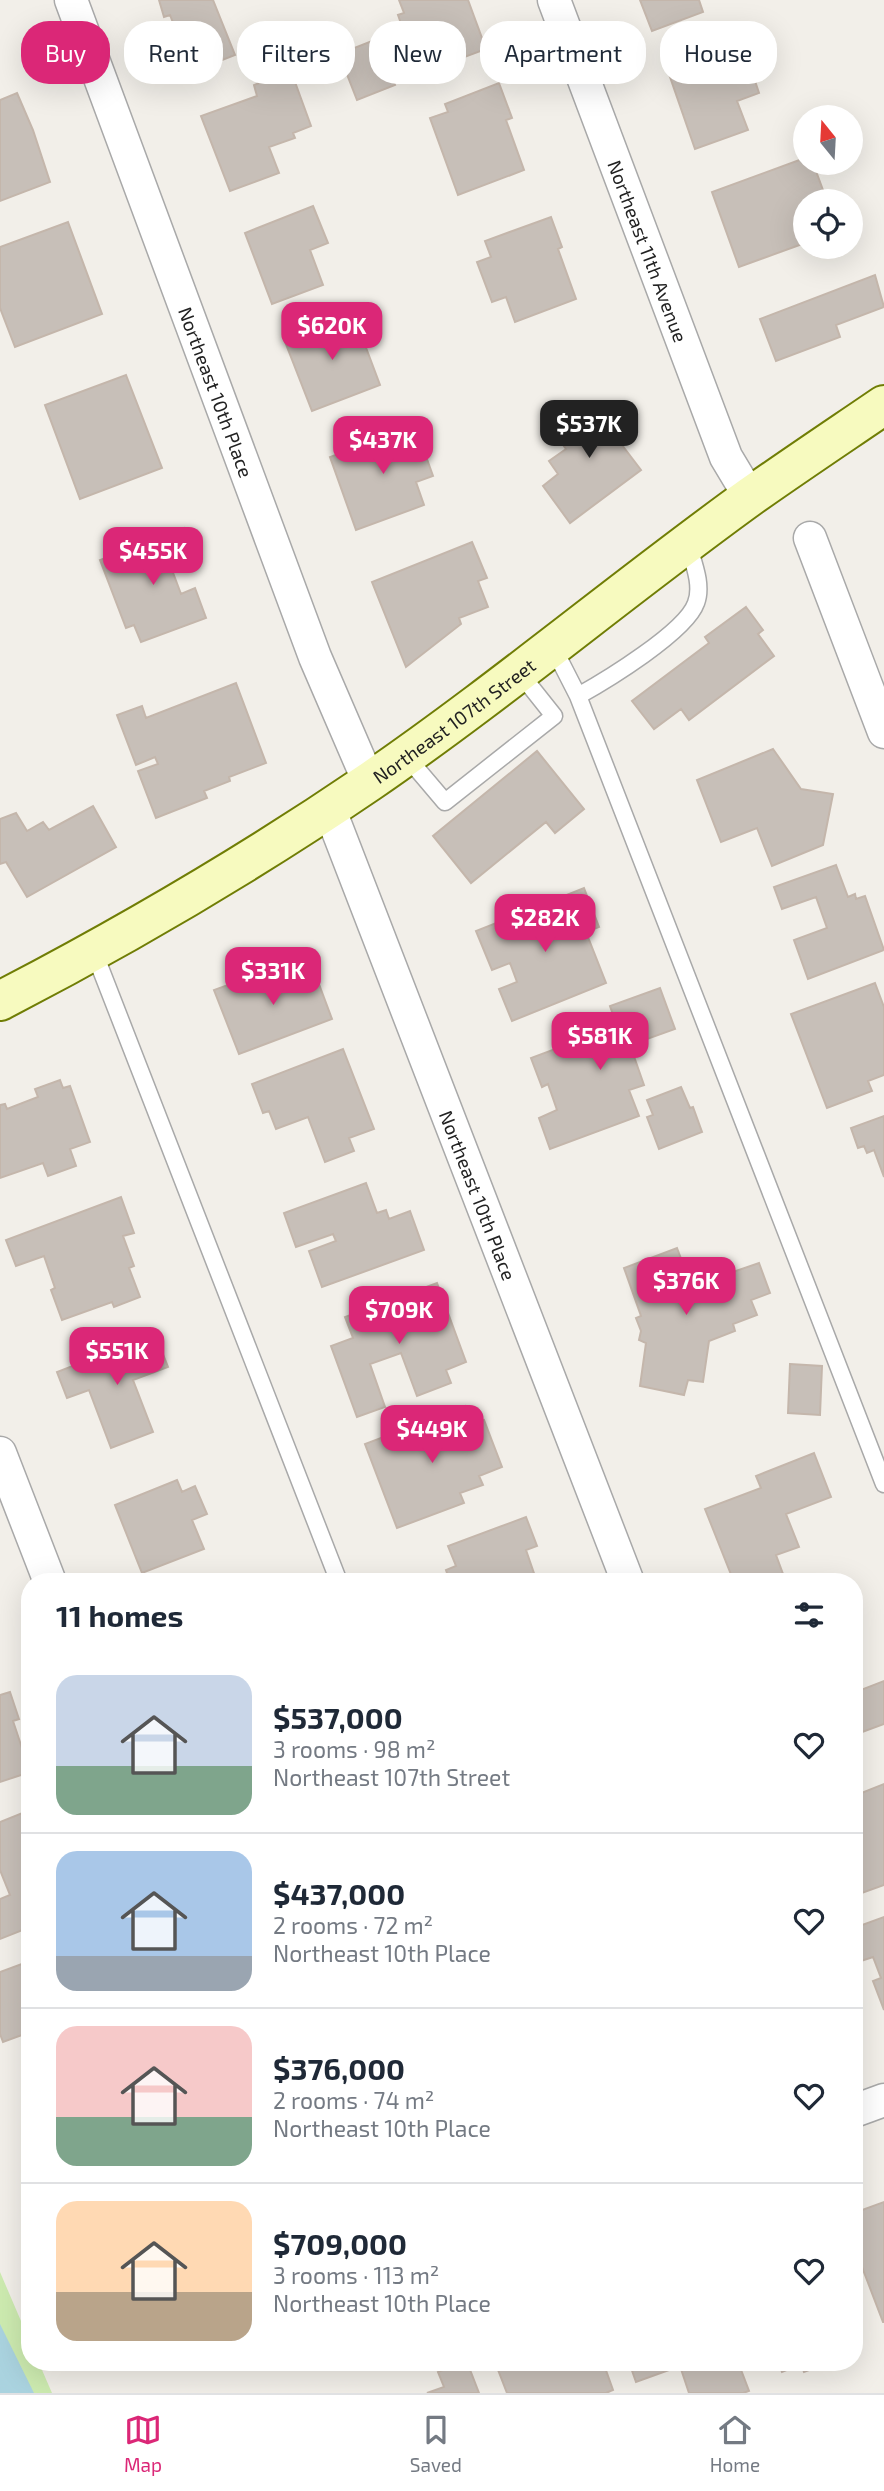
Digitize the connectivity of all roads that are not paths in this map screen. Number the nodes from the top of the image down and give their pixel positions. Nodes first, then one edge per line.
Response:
1 (71, 0) edge
2 (554, 0) edge
3 (884, 405) edge
4 (750, 497) junction
5 (810, 538) dead end
6 (688, 544) junction
7 (553, 646) junction
8 (519, 672) junction
9 (578, 696) junction
10 (884, 732) edge
11 (406, 756) junction
12 (369, 782) junction
13 (329, 808) junction
14 (94, 952) junction
15 (0, 1001) edge
16 (0, 1453) edge
17 (884, 1484) edge
18 (47, 1573) edge
19 (336, 1573) edge
20 (625, 1573) edge
21 (884, 2100) edge
22 (863, 2108) edge

1 - 12 street, Northeast 10th Place
2 - 4 street, Northeast 11th Avenue
3 - 4 street, Northeast 107th Street
4 - 6 street, Northeast 107th Street
5 - 10 street
6 - 7 street, Northeast 107th Street
6 - 9 lane
7 - 8 street, Northeast 107th Street
7 - 9 lane
8 - 11 street, Northeast 107th Street
8 - 11 lane
9 - 17 lane
11 - 12 street, Northeast 107th Street
12 - 13 street, Northeast 107th Street
13 - 14 street, Northeast 107th Street
13 - 20 street, Northeast 10th Place
14 - 15 street, Northeast 107th Street
14 - 19 lane
16 - 18 street
21 - 22 street

